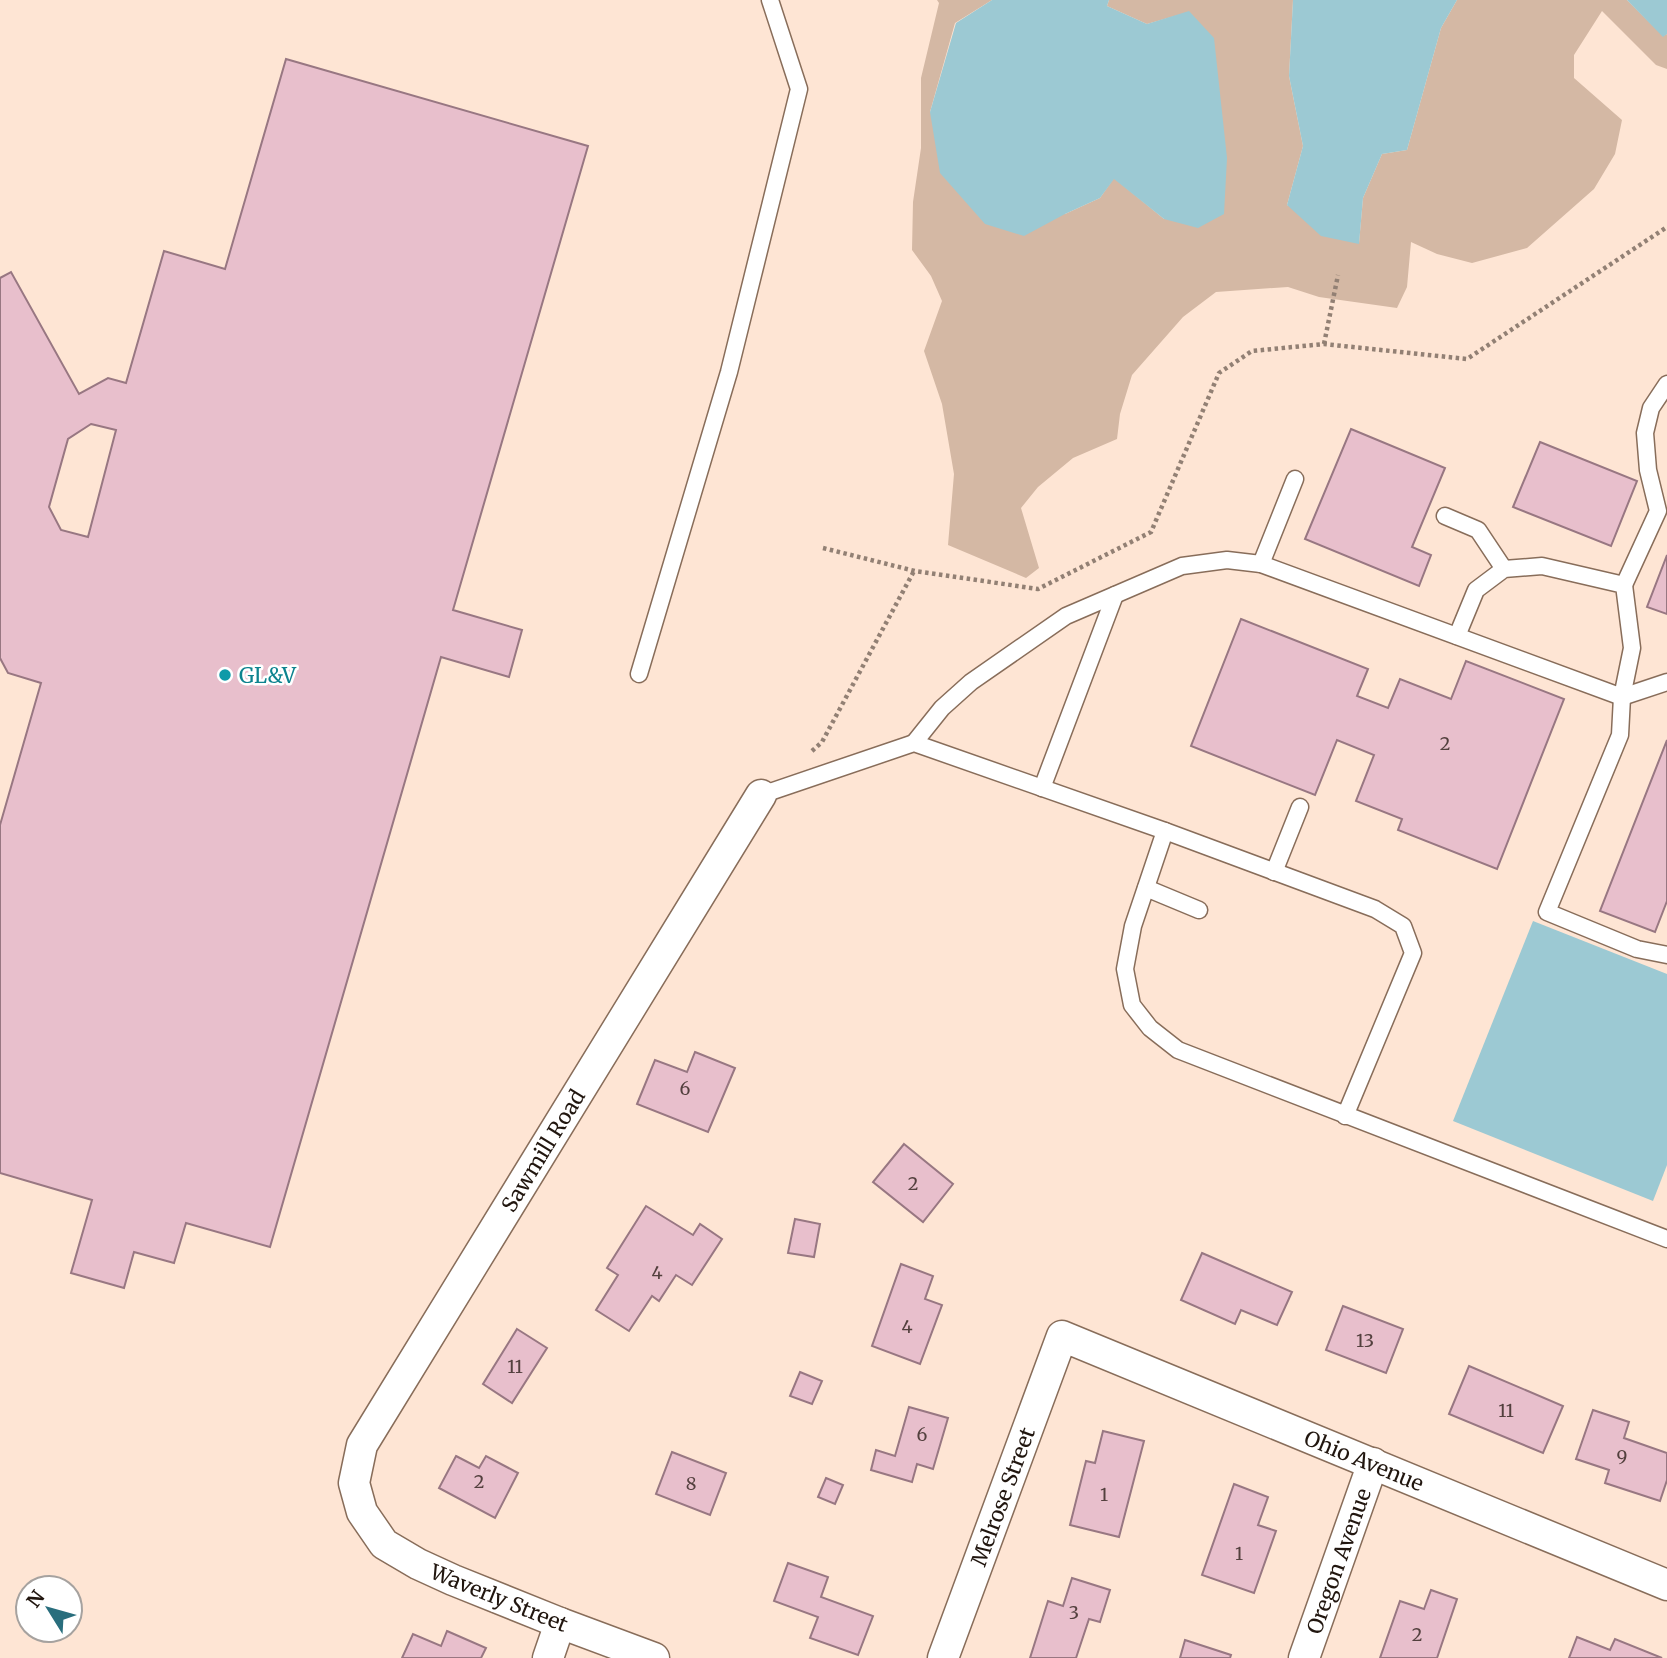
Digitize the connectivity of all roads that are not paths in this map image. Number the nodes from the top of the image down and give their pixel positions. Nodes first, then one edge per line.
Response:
1 (770, 0) edge
2 (1667, 384) edge
3 (1296, 479) dead end
4 (1445, 516) dead end
5 (1261, 564) junction
6 (1504, 569) junction
7 (1624, 585) junction
8 (1115, 595) junction
9 (1457, 636) junction
10 (639, 674) dead end
11 (1667, 682) edge
12 (1622, 697) junction
13 (914, 743) junction
14 (1042, 788) junction
15 (761, 795) joint
16 (1300, 807) dead end
17 (1165, 831) junction
18 (1274, 872) junction
19 (1146, 888) junction
20 (1199, 910) dead end
21 (1667, 955) edge
22 (1345, 1116) junction
23 (1667, 1239) edge
24 (1062, 1336) joint
25 (1373, 1464) junction
26 (362, 1513) joint
27 (1667, 1585) edge
28 (559, 1623) junction
29 (548, 1658) edge
30 (654, 1658) edge
31 (943, 1658) edge
32 (1304, 1658) edge

1 - 10 lane
2 - 7 lane
3 - 5 lane
4 - 6 lane
5 - 8 lane
5 - 9 lane
6 - 7 lane
6 - 9 lane
7 - 12 lane
8 - 13 lane
8 - 14 lane
9 - 12 lane
11 - 12 lane
12 - 21 lane
13 - 14 lane
13 - 15 lane
14 - 17 lane
15 - 26 street, Sawmill Road
16 - 18 lane
17 - 18 lane
17 - 19 lane
18 - 22 lane
19 - 20 lane
19 - 22 lane
22 - 23 lane
24 - 25 street, Ohio Avenue
24 - 31 street, Melrose Street
25 - 27 street, Ohio Avenue
25 - 32 street, Oregon Avenue
26 - 28 street, Waverly Street
28 - 29 street
28 - 30 street, Waverly Street

